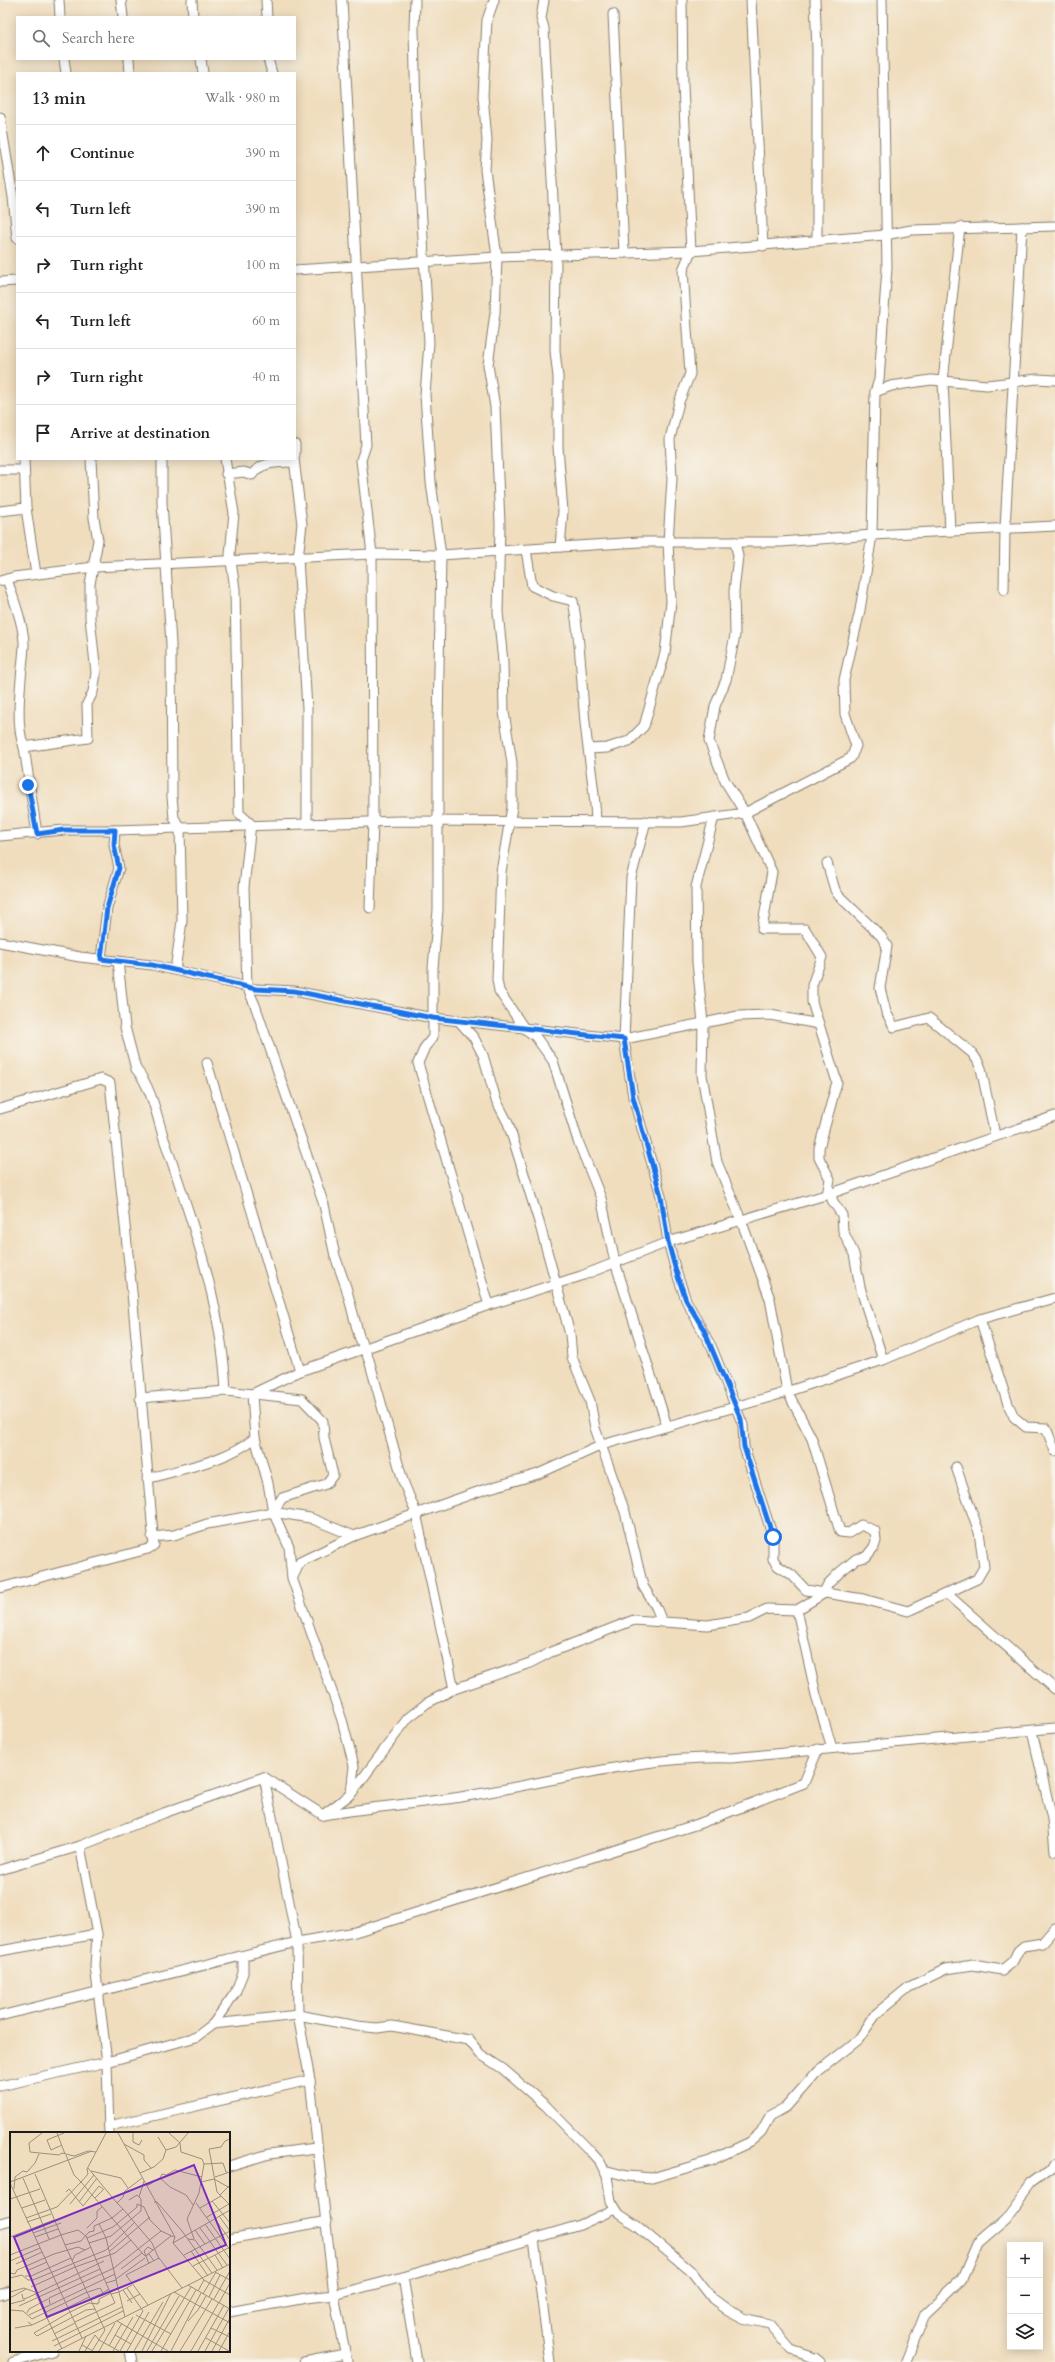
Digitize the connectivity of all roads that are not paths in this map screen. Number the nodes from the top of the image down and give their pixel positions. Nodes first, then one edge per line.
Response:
1 (59, 0) edge
2 (121, 0) edge
3 (192, 0) edge
4 (266, 0) edge
5 (342, 0) edge
6 (415, 0) edge
7 (544, 0) edge
8 (682, 0) edge
9 (751, 0) edge
10 (815, 0) edge
11 (882, 0) edge
12 (490, 2) edge
13 (613, 14) dead end
14 (60, 16) edge
15 (123, 16) edge
16 (193, 16) edge
17 (267, 16) edge
18 (64, 60) edge
19 (129, 60) edge
20 (201, 60) edge
21 (268, 60) edge
22 (66, 72) edge
23 (130, 72) edge
24 (203, 72) edge
25 (272, 72) edge
26 (0, 117) edge
27 (1055, 226) edge
28 (1022, 227) junction
29 (16, 228) edge
30 (960, 228) junction
31 (885, 235) junction
32 (817, 241) junction
33 (763, 246) junction
34 (691, 251) junction
35 (624, 253) junction
36 (556, 256) junction
37 (497, 257) junction
38 (425, 262) junction
39 (355, 267) junction
40 (296, 270) edge
41 (16, 281) edge
42 (0, 282) edge
43 (1055, 380) edge
44 (943, 381) junction
45 (1014, 382) junction
46 (875, 392) junction
47 (24, 460) edge
48 (91, 460) edge
49 (162, 460) edge
50 (225, 460) edge
51 (289, 460) edge
52 (294, 460) edge
53 (0, 470) edge
54 (24, 470) junction
55 (226, 474) junction
56 (26, 508) junction
57 (0, 511) edge
58 (1055, 526) edge
59 (1005, 528) junction
60 (950, 531) junction
61 (872, 534) junction
62 (668, 542) junction
63 (735, 542) junction
64 (560, 547) junction
65 (498, 550) junction
66 (526, 550) junction
67 (372, 554) junction
68 (441, 555) junction
69 (298, 558) junction
70 (230, 562) junction
71 (167, 564) junction
72 (94, 567) junction
73 (36, 574) junction
74 (3, 580) edge
75 (1004, 590) dead end
76 (24, 747) junction
77 (589, 748) junction
78 (745, 813) junction
79 (714, 817) junction
80 (373, 821) junction
81 (439, 821) junction
82 (646, 821) junction
83 (509, 822) junction
84 (596, 822) junction
85 (307, 823) junction
86 (251, 824) junction
87 (180, 827) junction
88 (115, 830) junction
89 (37, 834) junction
90 (0, 836) edge
91 (827, 863) dead end
92 (370, 908) dead end
93 (0, 942) edge
94 (101, 959) junction
95 (118, 961) junction
96 (175, 970) junction
97 (246, 987) junction
98 (433, 1018) junction
99 (458, 1020) junction
100 (703, 1023) junction
101 (819, 1024) junction
102 (524, 1028) junction
103 (624, 1039) junction
104 (206, 1063) dead end
105 (0, 1109) edge
106 (1055, 1116) edge
107 (994, 1135) junction
108 (829, 1194) junction
109 (741, 1220) junction
110 (668, 1242) junction
111 (615, 1262) junction
112 (554, 1284) junction
113 (1055, 1298) edge
114 (489, 1305) junction
115 (980, 1319) junction
116 (365, 1348) junction
117 (883, 1360) junction
118 (300, 1371) junction
119 (226, 1391) junction
120 (787, 1391) junction
121 (252, 1394) junction
122 (140, 1398) junction
123 (735, 1407) junction
124 (667, 1426) junction
125 (255, 1438) junction
126 (602, 1446) junction
127 (1055, 1451) edge
128 (956, 1467) dead end
129 (147, 1479) junction
130 (273, 1512) junction
131 (416, 1513) junction
132 (354, 1536) junction
133 (152, 1537) junction
134 (292, 1578) junction
135 (0, 1588) edge
136 (823, 1594) junction
137 (947, 1594) junction
138 (797, 1610) junction
139 (662, 1622) junction
140 (454, 1689) junction
141 (1055, 1689) edge
142 (1055, 1728) edge
143 (1032, 1731) junction
144 (832, 1748) junction
145 (818, 1749) junction
146 (264, 1777) junction
147 (351, 1794) junction
148 (322, 1815) junction
149 (80, 1846) junction
150 (1055, 1851) edge
151 (0, 1870) edge
152 (1055, 1928) edge
153 (97, 1934) junction
154 (296, 1942) junction
155 (0, 1951) edge
156 (243, 1956) junction
157 (99, 1991) junction
158 (298, 2015) junction
159 (0, 2016) edge
160 (213, 2024) junction
161 (107, 2062) junction
162 (310, 2080) junction
163 (0, 2086) edge
164 (109, 2129) edge
165 (316, 2148) junction
166 (1055, 2163) edge
167 (230, 2166) edge
168 (604, 2170) junction
169 (615, 2209) junction
170 (10, 2220) edge
171 (327, 2221) junction
172 (0, 2223) edge
173 (230, 2239) edge
174 (534, 2239) junction
175 (403, 2277) junction
176 (10, 2291) edge
177 (0, 2295) edge
178 (334, 2295) junction
179 (230, 2312) edge
180 (48, 2352) edge
181 (130, 2352) edge
182 (346, 2358) edge
183 (13, 2362) edge
184 (132, 2362) edge
185 (304, 2362) edge
186 (417, 2362) edge
187 (550, 2362) edge
188 (820, 2362) edge
189 (906, 2362) edge

1 - 14 street
2 - 15 street
3 - 16 street
4 - 17 street
5 - 39 street
6 - 38 street
7 - 36 street
8 - 34 street
9 - 33 street
10 - 32 street
11 - 31 street
12 - 37 street
13 - 35 street
18 - 22 street
19 - 23 street
20 - 24 street
21 - 25 street
26 - 29 street
27 - 28 street
28 - 30 street
28 - 45 street
30 - 31 street
30 - 44 street
31 - 32 street
31 - 46 street
32 - 33 street
33 - 34 street
34 - 35 street
34 - 62 street
35 - 36 street
36 - 37 street
36 - 64 street
37 - 38 street
37 - 65 street
38 - 39 street
38 - 68 street
39 - 40 street
39 - 67 street
41 - 42 street
43 - 45 street
44 - 45 street
44 - 46 street
44 - 60 street
45 - 59 street
46 - 61 street
47 - 54 street
48 - 72 street
49 - 71 street
50 - 55 street
51 - 55 street
52 - 69 street
53 - 54 street
54 - 56 street
55 - 70 street
56 - 57 street
56 - 73 street
58 - 59 street
59 - 60 street
59 - 75 street
60 - 61 street
61 - 63 street
61 - 78 street
62 - 63 street
62 - 64 street
62 - 77 street
63 - 78 street
64 - 66 street
65 - 66 street
65 - 68 street
65 - 83 street
66 - 77 street
67 - 68 street
67 - 69 street
67 - 80 street
68 - 81 street
69 - 70 street
69 - 85 street
70 - 71 street
70 - 86 street
71 - 72 street
71 - 87 street
72 - 73 street
72 - 76 street
73 - 74 street
74 - 76 street
76 - 89 street
77 - 84 street
78 - 79 street
78 - 101 street
79 - 82 street
79 - 100 street
80 - 81 street
80 - 85 street
80 - 92 street
81 - 83 street
81 - 98 street
82 - 84 street
82 - 103 street
83 - 84 street
83 - 102 street
85 - 86 street
86 - 87 street
86 - 97 street
87 - 88 street
87 - 96 street
88 - 89 street
88 - 94 street
89 - 90 street
91 - 107 street
93 - 94 street
94 - 95 street
95 - 96 street
95 - 119 street
96 - 97 street
97 - 98 street
97 - 116 street
98 - 99 street
98 - 114 street
99 - 102 street
99 - 112 street
100 - 101 street
100 - 103 street
100 - 109 street
101 - 108 street
102 - 103 street
102 - 111 street
103 - 110 street
104 - 118 street
105 - 122 street
106 - 107 street
107 - 108 street
108 - 109 street
108 - 117 street
109 - 110 street
109 - 120 street
110 - 111 street
110 - 123 street
111 - 112 street
111 - 124 street
112 - 114 street
112 - 126 street
113 - 115 street
114 - 116 street
115 - 117 street
115 - 127 street
116 - 118 street
116 - 131 street
117 - 120 street
118 - 121 street
119 - 121 street
119 - 122 street
120 - 123 street
120 - 136 street
121 - 125 street
121 - 130 street
122 - 129 street
123 - 124 street
123 - 136 street
124 - 126 street
125 - 129 street
125 - 130 street
126 - 131 street
126 - 139 street
128 - 137 street
129 - 133 street
130 - 132 street
130 - 133 street
130 - 134 street
131 - 132 street
131 - 140 street
132 - 134 street
133 - 135 street
134 - 147 street
136 - 137 street
136 - 138 street
137 - 141 street
138 - 139 street
138 - 144 street
139 - 140 street
140 - 147 street
142 - 143 street
143 - 144 street
143 - 150 street
144 - 145 street
145 - 148 street
145 - 154 street
146 - 148 street
146 - 149 street
146 - 154 street
147 - 148 street
149 - 151 street
149 - 153 street
152 - 168 street
153 - 155 street
153 - 157 street
154 - 156 street
154 - 158 street
156 - 157 street
156 - 160 street
157 - 159 street
157 - 161 street
158 - 160 street
158 - 162 street
158 - 168 street
160 - 161 street
161 - 163 street
161 - 164 street
162 - 164 street
162 - 165 street
165 - 167 street
165 - 171 street
166 - 189 street
168 - 169 street
169 - 174 street
169 - 188 street
170 - 172 street
171 - 173 street
171 - 178 street
174 - 175 street
174 - 187 street
175 - 178 street
175 - 186 street
176 - 177 street
178 - 179 street
178 - 182 street
180 - 183 street
181 - 184 street
182 - 185 street

